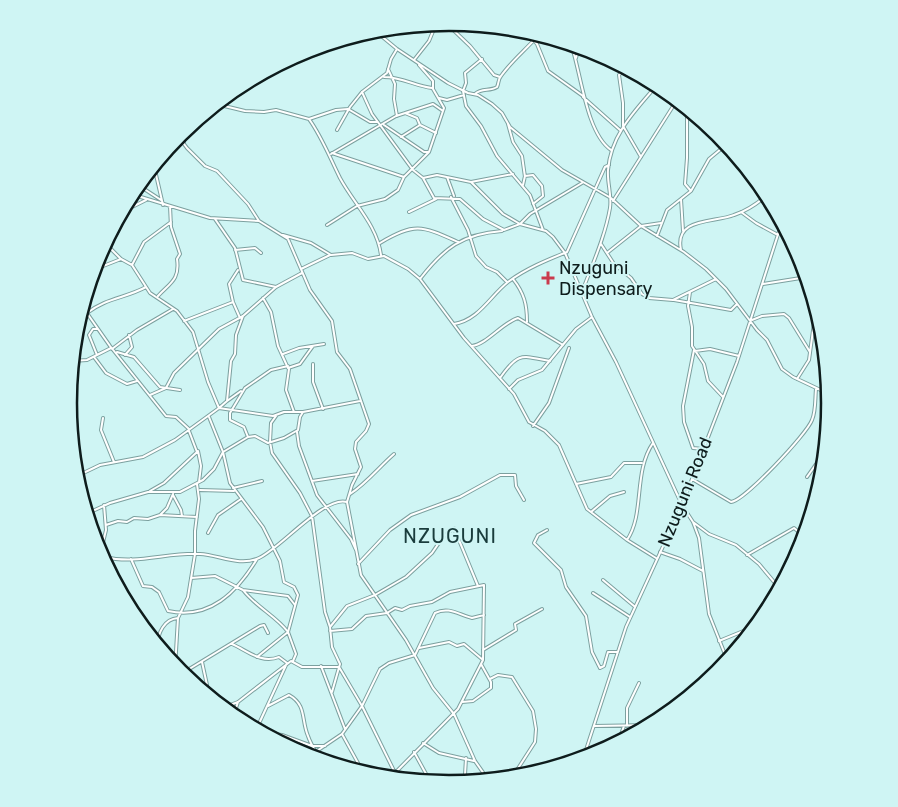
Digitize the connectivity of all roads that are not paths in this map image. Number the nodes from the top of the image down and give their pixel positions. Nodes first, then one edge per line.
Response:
1 (454, 31) edge
2 (433, 32) edge
3 (382, 37) edge
4 (533, 41) edge
5 (535, 41) edge
6 (397, 49) junction
7 (574, 53) edge
8 (577, 54) edge
9 (576, 58) junction
10 (482, 59) junction
11 (414, 60) junction
12 (419, 65) junction
13 (388, 69) junction
14 (620, 73) edge
15 (500, 76) junction
16 (382, 77) junction
17 (393, 77) junction
18 (432, 88) junction
19 (463, 91) junction
20 (652, 91) edge
21 (362, 92) junction
22 (475, 94) junction
23 (464, 95) junction
24 (583, 96) junction
25 (439, 98) junction
26 (225, 106) edge
27 (673, 106) edge
28 (348, 109) junction
29 (444, 111) junction
30 (405, 113) junction
31 (397, 116) junction
32 (687, 118) edge
33 (309, 119) junction
34 (378, 122) junction
35 (508, 124) junction
36 (420, 125) junction
37 (382, 126) junction
38 (623, 126) junction
39 (336, 130) dead end
40 (620, 130) junction
41 (436, 133) junction
42 (401, 137) junction
43 (184, 144) edge
44 (721, 149) edge
45 (612, 150) junction
46 (429, 152) junction
47 (331, 153) junction
48 (642, 157) junction
49 (609, 165) junction
50 (413, 170) junction
51 (156, 174) edge
52 (513, 174) junction
53 (404, 177) junction
54 (446, 177) junction
55 (524, 177) junction
56 (423, 178) junction
57 (471, 182) junction
58 (582, 183) junction
59 (522, 185) junction
60 (145, 189) edge
61 (596, 189) junction
62 (691, 191) junction
63 (139, 197) edge
64 (453, 197) junction
65 (611, 198) junction
66 (436, 199) junction
67 (681, 199) junction
68 (760, 199) edge
69 (146, 200) junction
70 (162, 200) junction
71 (613, 202) junction
72 (533, 204) junction
73 (163, 205) junction
74 (133, 206) edge
75 (170, 206) junction
76 (357, 206) junction
77 (536, 210) junction
78 (409, 212) dead end
79 (741, 212) junction
80 (215, 218) junction
81 (259, 221) junction
82 (170, 222) junction
83 (662, 223) junction
84 (520, 224) junction
85 (328, 225) dead end
86 (641, 226) junction
87 (504, 230) junction
88 (543, 230) junction
89 (682, 232) junction
90 (779, 232) edge
91 (283, 235) junction
92 (778, 235) junction
93 (657, 236) junction
94 (470, 238) junction
95 (458, 242) junction
96 (380, 243) junction
97 (600, 244) junction
98 (110, 249) edge
99 (235, 250) junction
100 (681, 250) junction
101 (261, 253) dead end
102 (565, 253) junction
103 (607, 254) junction
104 (331, 255) junction
105 (381, 256) junction
106 (121, 259) junction
107 (132, 265) junction
108 (103, 266) edge
109 (239, 269) junction
110 (301, 269) junction
111 (302, 273) junction
112 (420, 279) junction
113 (513, 279) junction
114 (716, 279) junction
115 (799, 279) edge
116 (508, 282) junction
117 (763, 284) junction
118 (146, 287) junction
119 (276, 287) junction
120 (690, 292) junction
121 (582, 293) junction
122 (158, 296) junction
123 (263, 298) junction
124 (673, 300) junction
125 (233, 302) junction
126 (688, 302) junction
127 (737, 304) junction
128 (174, 308) junction
129 (88, 312) edge
130 (88, 314) edge
131 (241, 317) junction
132 (592, 317) junction
133 (183, 321) junction
134 (751, 321) junction
135 (527, 322) junction
136 (454, 324) junction
137 (813, 328) edge
138 (98, 329) junction
139 (129, 335) junction
140 (324, 344) dead end
141 (313, 346) junction
142 (472, 346) junction
143 (564, 346) junction
144 (112, 348) junction
145 (569, 348) dead end
146 (199, 349) junction
147 (695, 351) junction
148 (116, 352) junction
149 (810, 352) junction
150 (283, 354) junction
151 (97, 355) junction
152 (125, 355) junction
153 (739, 356) junction
154 (94, 357) junction
155 (80, 361) edge
156 (550, 361) junction
157 (314, 364) dead end
158 (289, 368) junction
159 (500, 378) junction
160 (797, 379) junction
161 (138, 381) junction
162 (166, 388) junction
163 (510, 389) junction
164 (816, 389) junction
165 (180, 390) dead end
166 (242, 390) junction
167 (820, 391) edge
168 (150, 395) junction
169 (723, 397) junction
170 (227, 401) junction
171 (360, 401) junction
172 (219, 408) junction
173 (324, 409) junction
174 (232, 410) junction
175 (294, 412) junction
176 (303, 412) junction
177 (277, 415) junction
178 (209, 417) junction
179 (103, 418) dead end
180 (533, 426) junction
181 (189, 430) junction
182 (297, 432) junction
183 (248, 437) junction
184 (270, 442) junction
185 (653, 443) junction
186 (703, 449) junction
187 (198, 451) junction
188 (223, 452) junction
189 (394, 454) dead end
190 (114, 462) junction
191 (643, 462) junction
192 (816, 465) edge
193 (83, 473) edge
194 (358, 474) junction
195 (807, 477) dead end
196 (692, 479) junction
197 (312, 480) junction
198 (262, 481) dead end
199 (198, 483) junction
200 (576, 484) junction
201 (198, 490) junction
202 (234, 490) junction
203 (148, 492) junction
204 (624, 492) dead end
205 (173, 494) junction
206 (350, 494) junction
207 (241, 500) junction
208 (524, 500) dead end
209 (347, 502) junction
210 (104, 505) junction
211 (682, 505) junction
212 (328, 507) junction
213 (93, 511) edge
214 (591, 512) junction
215 (160, 514) junction
216 (182, 516) junction
217 (312, 516) junction
218 (197, 517) junction
219 (693, 522) junction
220 (106, 525) junction
221 (548, 530) dead end
222 (798, 531) edge
223 (208, 533) dead end
224 (627, 540) junction
225 (103, 541) edge
226 (273, 549) junction
227 (356, 550) junction
228 (660, 552) junction
229 (195, 554) junction
230 (747, 554) junction
231 (110, 557) edge
232 (131, 559) junction
233 (257, 559) junction
234 (657, 559) junction
235 (358, 564) junction
236 (703, 572) junction
237 (191, 578) junction
238 (603, 580) dead end
239 (775, 583) edge
240 (236, 586) junction
241 (478, 586) junction
242 (244, 590) junction
243 (593, 593) dead end
244 (375, 594) junction
245 (295, 605) junction
246 (635, 606) junction
247 (542, 609) dead end
248 (180, 613) junction
249 (386, 613) junction
250 (484, 615) junction
251 (630, 617) junction
252 (178, 618) junction
253 (330, 627) junction
254 (330, 631) junction
255 (743, 631) edge
256 (288, 632) junction
257 (268, 633) dead end
258 (159, 637) edge
259 (718, 641) junction
260 (232, 644) junction
261 (419, 648) junction
262 (483, 650) junction
263 (618, 652) junction
264 (724, 654) edge
265 (414, 655) junction
266 (176, 656) edge
267 (257, 657) junction
268 (482, 660) junction
269 (293, 661) junction
270 (202, 662) junction
271 (287, 663) junction
272 (481, 664) junction
273 (321, 666) junction
274 (339, 667) junction
275 (189, 670) edge
276 (490, 680) junction
277 (639, 683) dead end
278 (207, 685) edge
279 (332, 692) junction
280 (238, 702) junction
281 (461, 702) junction
282 (230, 705) edge
283 (268, 706) junction
284 (362, 706) junction
285 (236, 709) edge
286 (454, 714) junction
287 (260, 724) edge
288 (637, 725) edge
289 (593, 726) junction
290 (625, 726) junction
291 (345, 730) junction
292 (622, 733) edge
293 (342, 734) junction
294 (287, 738) edge
295 (423, 743) junction
296 (312, 746) junction
297 (324, 746) junction
298 (586, 749) edge
299 (315, 750) edge
300 (317, 751) edge
301 (414, 752) junction
302 (466, 758) junction
303 (475, 761) junction
304 (359, 765) edge
305 (517, 770) edge
306 (395, 771) joint
307 (485, 774) edge
308 (427, 775) edge
309 (465, 775) edge

1 - 10 street
2 - 11 street
3 - 6 street
4 - 15 street
5 - 24 street
6 - 11 street
6 - 13 street
7 - 9 street
8 - 9 street
9 - 24 street
10 - 15 street
10 - 19 street
11 - 12 street
12 - 18 street
12 - 19 street
13 - 16 street
13 - 17 street
14 - 38 street
15 - 22 street
16 - 17 street
16 - 21 street
17 - 18 street
17 - 31 street
18 - 25 street
19 - 22 street
19 - 23 street
20 - 38 street
21 - 28 street
21 - 34 street
22 - 35 street
23 - 25 street
23 - 52 street
24 - 40 street
24 - 45 street
25 - 29 street
26 - 33 street
27 - 48 street
28 - 33 street
28 - 34 street
28 - 39 street
29 - 30 street
29 - 41 street
30 - 31 street
30 - 36 street
31 - 37 street
32 - 62 street
33 - 47 street
34 - 37 street
35 - 55 street
35 - 58 street
36 - 41 street
36 - 42 street
37 - 42 street
37 - 47 street
37 - 50 street
38 - 40 street
38 - 48 street
40 - 45 street
41 - 46 street
42 - 46 street
43 - 81 street
44 - 62 street
45 - 49 street
46 - 50 street
47 - 53 street
47 - 76 street
48 - 71 street
49 - 61 street
49 - 65 street
50 - 53 street
50 - 56 street
51 - 70 street
52 - 57 street
52 - 59 street
53 - 76 street
54 - 56 street
54 - 57 street
54 - 64 street
55 - 59 street
55 - 72 street
56 - 66 street
57 - 84 street
58 - 61 street
58 - 77 street
59 - 72 street
60 - 70 street
61 - 65 street
61 - 102 street
62 - 67 street
63 - 69 street
64 - 66 street
64 - 87 street
64 - 94 street
65 - 71 street
65 - 97 street
66 - 78 street
67 - 83 street
67 - 89 street
68 - 79 street
69 - 73 street
69 - 74 street
70 - 73 street
71 - 86 street
72 - 77 street
73 - 75 street
75 - 80 street
75 - 82 street
76 - 85 street
76 - 96 street
77 - 84 street
77 - 88 street
79 - 89 street
79 - 92 street
80 - 81 street
80 - 99 street
81 - 91 street
82 - 107 street
82 - 122 street
83 - 86 street
83 - 93 street
84 - 87 street
84 - 88 street
86 - 93 street
86 - 103 street
87 - 94 street
88 - 102 street
89 - 100 street
90 - 92 street, Nzuguni Road
91 - 104 street
91 - 110 street
92 - 117 street, Nzuguni Road
93 - 100 street
94 - 95 street
94 - 116 street
95 - 96 street
95 - 112 street
96 - 105 street
97 - 103 street
97 - 121 street
98 - 106 street
99 - 101 street
99 - 109 street
100 - 114 street
102 - 113 street
102 - 121 street
103 - 124 street
104 - 105 street
104 - 110 street
105 - 112 street
106 - 107 street
106 - 108 street
107 - 118 street
109 - 119 street
109 - 125 street
110 - 111 street
111 - 119 street
111 - 171 street
112 - 136 street
113 - 116 street
113 - 135 street
114 - 120 street
114 - 127 street
115 - 117 street
116 - 136 street
117 - 134 street, Nzuguni Road
118 - 122 street
118 - 129 street
119 - 123 street
120 - 124 street
120 - 126 street
121 - 132 street
122 - 128 street
123 - 131 street
123 - 150 street
124 - 126 street
125 - 131 street
125 - 133 street
126 - 127 street
126 - 147 street
127 - 134 street
128 - 133 street
128 - 139 street
130 - 138 street
131 - 146 street
131 - 170 street
132 - 143 street
132 - 185 street
133 - 146 street
134 - 149 street
134 - 153 street, Nzuguni Road
134 - 160 street
135 - 142 street
135 - 143 street
136 - 142 street
137 - 149 street
138 - 144 street
138 - 151 street
139 - 144 street
139 - 152 street
140 - 141 street
141 - 150 street
141 - 158 street
142 - 159 street
143 - 156 street
144 - 148 street
144 - 151 street
145 - 180 street
146 - 162 street
146 - 172 street
147 - 153 street
147 - 169 street
147 - 186 street
148 - 152 street
148 - 161 street
149 - 160 street
150 - 158 street
151 - 154 street
152 - 162 street
153 - 169 street, Nzuguni Road
154 - 155 street
154 - 161 street
156 - 159 street
156 - 163 street
157 - 173 street
158 - 166 street
158 - 175 street
159 - 163 street
160 - 164 street
161 - 168 street
162 - 165 street
162 - 168 street
163 - 180 street
164 - 167 street
164 - 196 street
166 - 170 street
166 - 174 street
168 - 181 street
169 - 186 street, Nzuguni Road
170 - 172 street
171 - 173 street
171 - 194 street
172 - 174 street
172 - 178 street
173 - 176 street
174 - 177 street
174 - 183 street
175 - 176 street
175 - 177 street
176 - 182 street
177 - 184 street
178 - 181 street
178 - 188 street
179 - 190 street
180 - 200 street
181 - 187 street
181 - 190 street
182 - 184 street
182 - 197 street
183 - 184 street
183 - 188 street
184 - 217 street
185 - 191 street
185 - 211 street
186 - 196 street, Nzuguni Road
187 - 199 street
187 - 203 street
188 - 199 street
188 - 202 street
189 - 206 street
190 - 193 street
191 - 200 street
191 - 224 street
192 - 195 street
194 - 197 street
194 - 206 street
196 - 211 street, Nzuguni Road
197 - 212 street
198 - 202 street
199 - 201 street
199 - 205 street
200 - 214 street
201 - 202 street
201 - 218 street
202 - 207 street
203 - 205 street
203 - 210 street
204 - 214 street
205 - 215 street
205 - 216 street
206 - 209 street
207 - 223 street
207 - 226 street
208 - 235 street
209 - 212 street
209 - 227 street
210 - 213 street
210 - 220 street
211 - 219 street
211 - 228 street, Nzuguni Road
212 - 217 street
212 - 227 street
214 - 224 street
215 - 216 street
215 - 220 street
216 - 218 street
217 - 226 street
217 - 253 street
218 - 229 street
219 - 230 street
219 - 236 street
220 - 225 street
221 - 263 street
222 - 230 street
224 - 234 street
226 - 233 street
226 - 245 street
227 - 235 street
228 - 234 street, Nzuguni Road
228 - 236 street
229 - 232 street
229 - 233 street
229 - 237 street
230 - 239 street
231 - 232 street
232 - 248 street
233 - 240 street
234 - 246 street, Nzuguni Road
235 - 244 street
236 - 259 street
237 - 240 street
237 - 248 street
238 - 246 street
240 - 242 street
240 - 248 street
241 - 244 street
241 - 249 street
241 - 250 street
242 - 245 street
242 - 256 street
243 - 251 street
244 - 249 street
244 - 253 street
245 - 256 street
246 - 251 street, Nzuguni Road
247 - 262 street
248 - 252 street
249 - 254 street
249 - 265 street
250 - 261 street
250 - 262 street
251 - 263 street, Nzuguni Road
252 - 258 street
252 - 266 street
253 - 254 street
254 - 274 street
255 - 259 street
256 - 267 street
256 - 269 street
257 - 260 street
259 - 264 street
260 - 267 street
260 - 270 street
261 - 265 street
261 - 268 street
262 - 268 street
263 - 289 street, Nzuguni Road
265 - 284 street
265 - 286 street
267 - 271 street
268 - 272 street
269 - 271 street
269 - 273 street
270 - 275 street
270 - 278 street
271 - 280 street
271 - 283 street
272 - 276 street
272 - 281 street
273 - 274 street
273 - 279 street
274 - 279 street
274 - 284 street
276 - 281 street
276 - 305 street
277 - 290 street
279 - 291 street
280 - 282 street
280 - 285 street
281 - 286 street
283 - 287 street
283 - 296 street
284 - 291 street
284 - 306 street
286 - 295 street
286 - 303 street
288 - 290 street
289 - 290 street
289 - 298 street, Nzuguni Road
290 - 292 street
291 - 293 street
293 - 297 street
293 - 304 street
294 - 296 street
295 - 301 street
295 - 302 street
296 - 297 street
296 - 299 street
297 - 300 street
301 - 306 street
301 - 308 street
302 - 303 street
302 - 309 street
303 - 307 street

